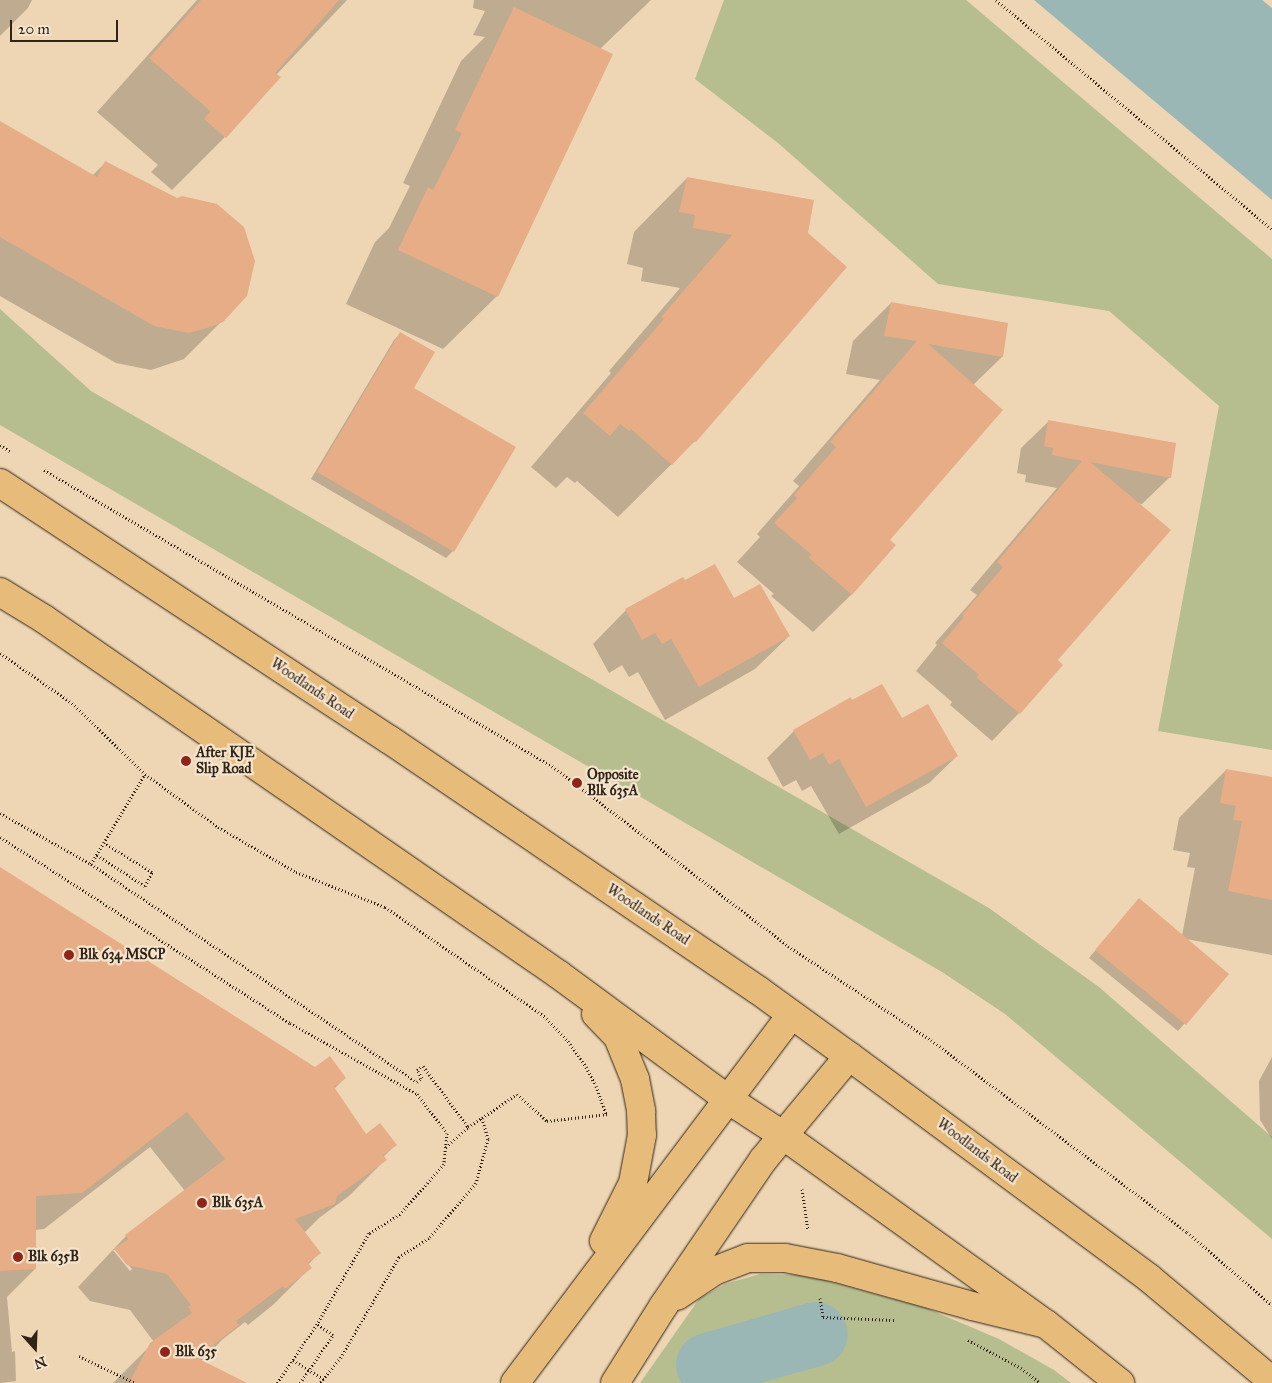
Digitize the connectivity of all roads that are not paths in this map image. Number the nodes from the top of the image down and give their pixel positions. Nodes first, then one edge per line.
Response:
1 (0, 483) edge
2 (0, 592) edge
3 (558, 974) junction
4 (791, 1016) junction
5 (848, 1056) junction
6 (729, 1100) junction
7 (784, 1136) junction
8 (664, 1305) junction
9 (566, 1313) junction
10 (1046, 1324) junction
11 (1272, 1381) edge
12 (515, 1383) edge
13 (615, 1383) edge
14 (1120, 1383) edge

1 - 4 main road, Woodlands Road
2 - 3 main road
3 - 6 main road
3 - 9 main road
4 - 5 main road, Woodlands Road
4 - 6 main road
5 - 7 main road
5 - 11 main road, Woodlands Road
6 - 7 main road
6 - 9 main road
7 - 8 main road
7 - 10 main road
8 - 10 main road
8 - 13 main road
9 - 12 main road
10 - 14 main road

